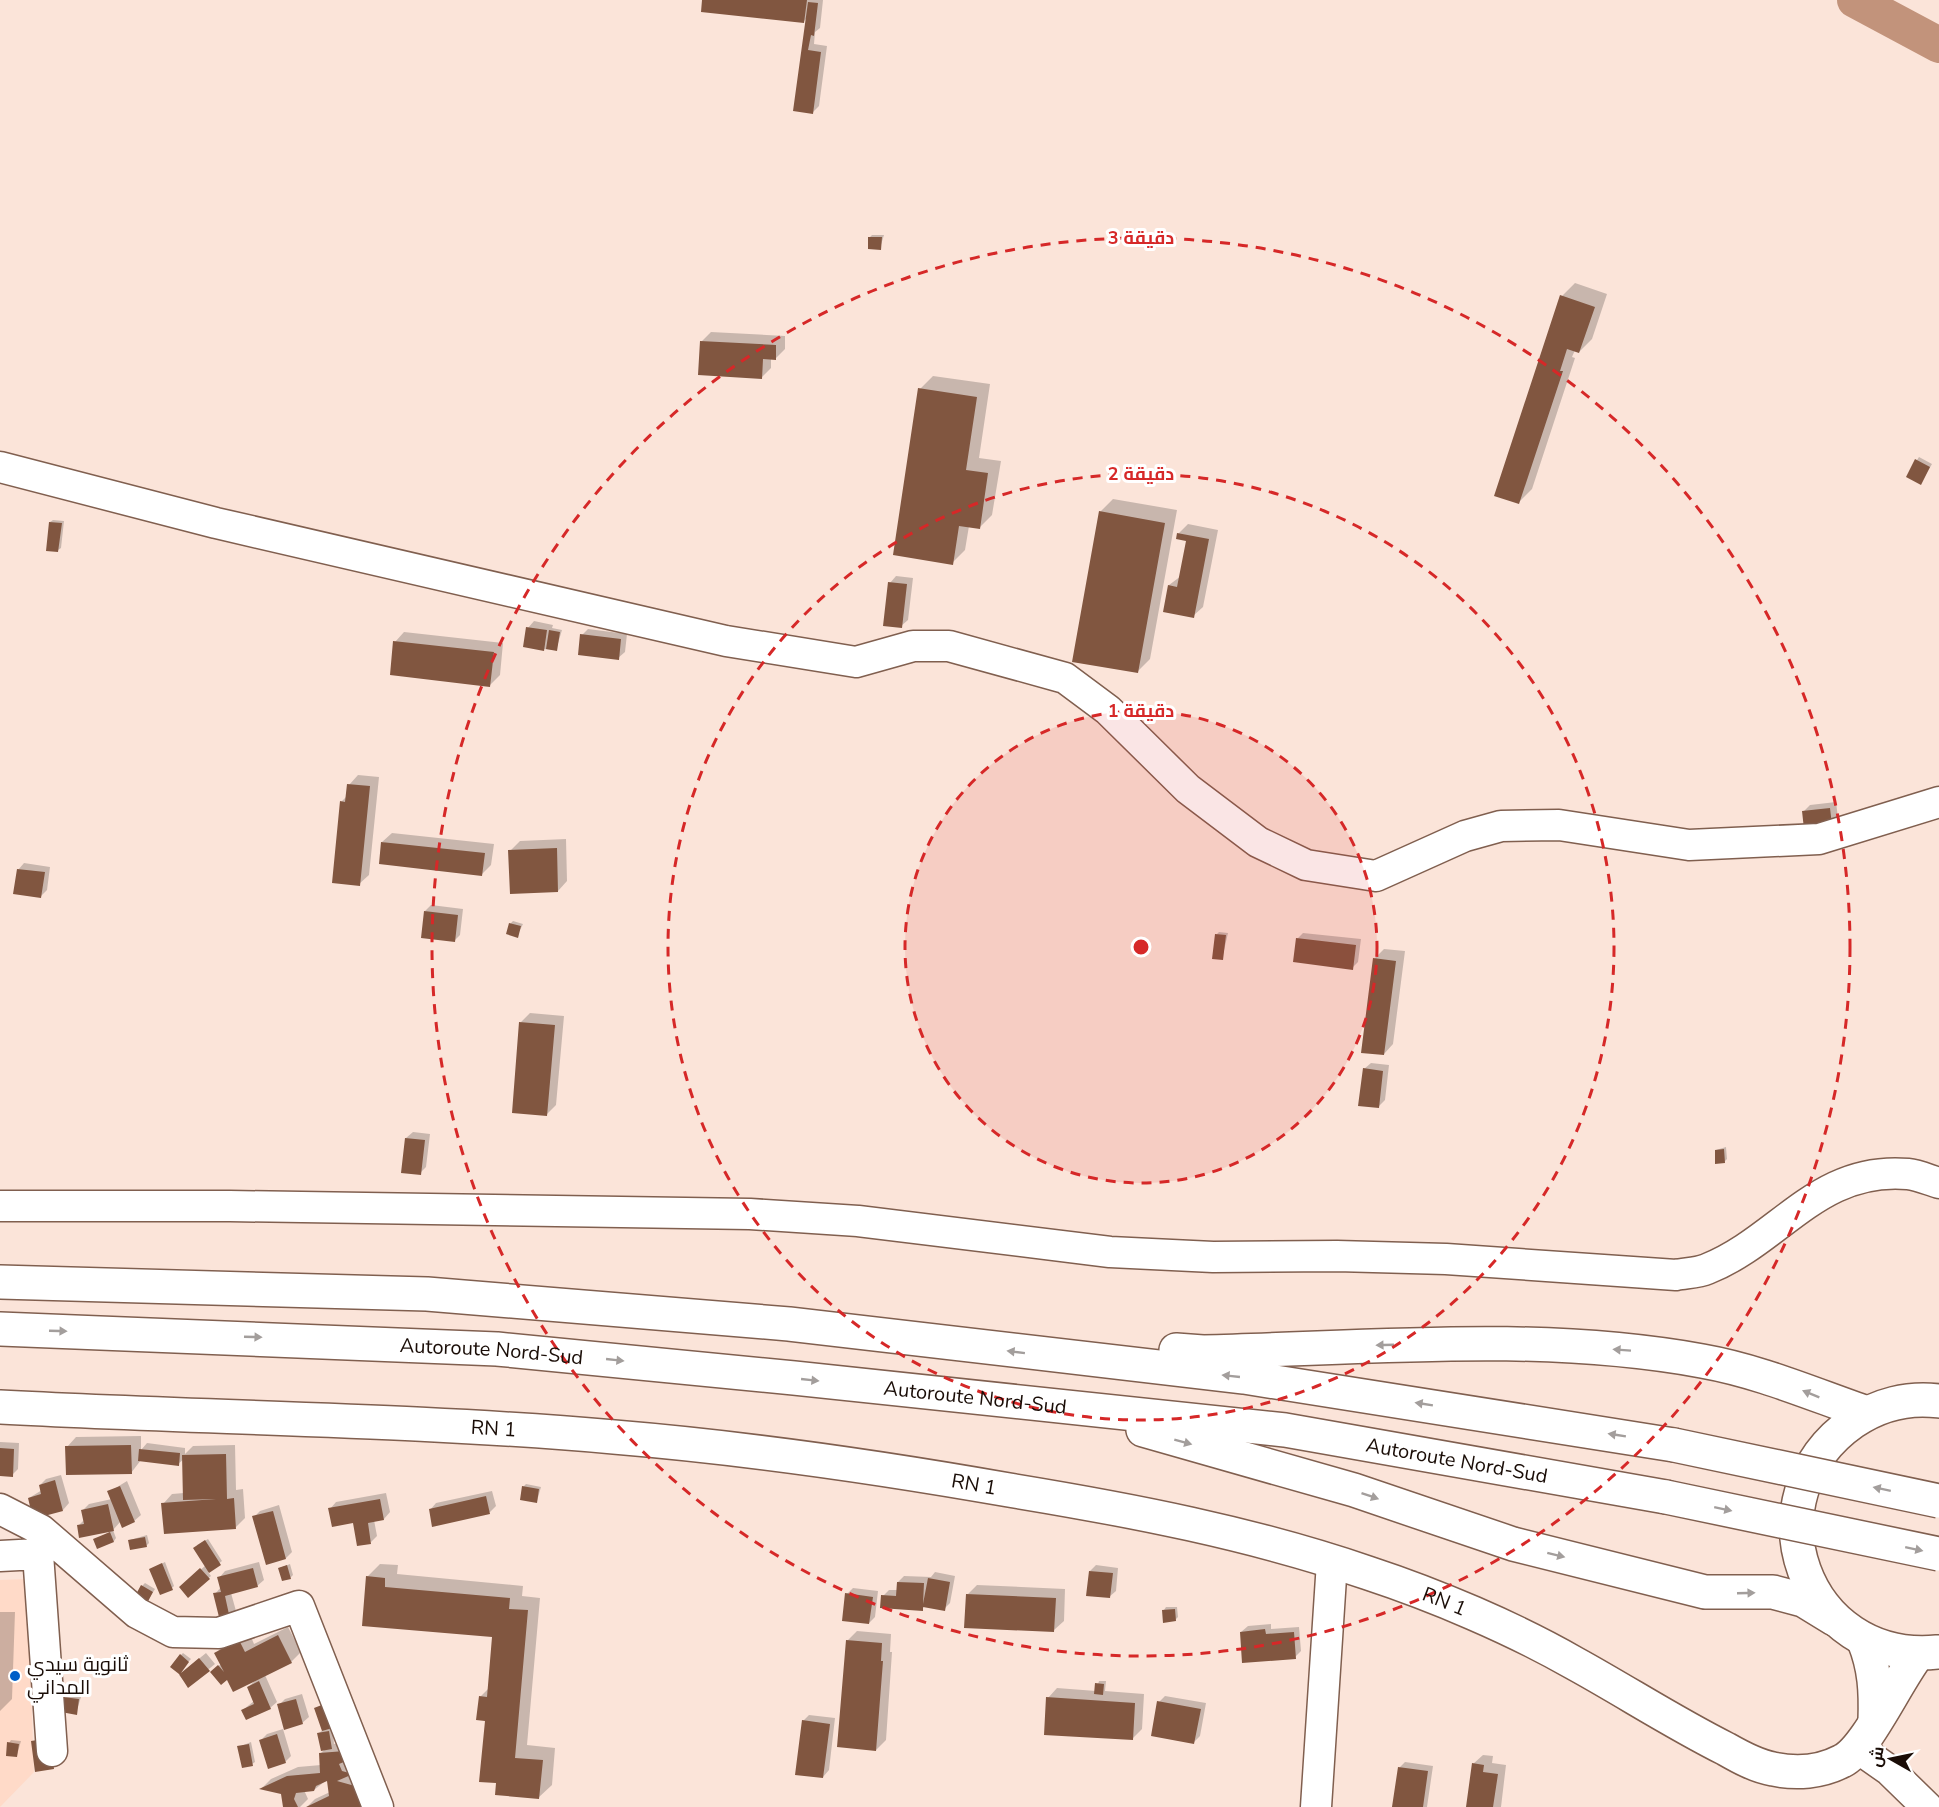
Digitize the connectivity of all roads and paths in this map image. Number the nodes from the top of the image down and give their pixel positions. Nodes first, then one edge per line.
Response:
1 (0, 467) edge
2 (1939, 802) edge
3 (1939, 1183) edge
4 (0, 1206) edge
5 (0, 1282) edge
6 (0, 1329) edge
7 (1065, 1358) junction
8 (1933, 1393) edge
9 (0, 1407) edge
10 (1066, 1407) junction
11 (1867, 1413) junction
12 (1939, 1501) edge
13 (0, 1509) edge
14 (1939, 1554) edge
15 (0, 1556) edge
16 (1332, 1562) junction
17 (1834, 1619) junction
18 (1864, 1641) junction
19 (1929, 1653) edge
20 (1875, 1721) junction
21 (1858, 1749) junction
22 (52, 1751) dead end
23 (378, 1807) edge
24 (1316, 1807) edge
25 (1927, 1807) edge

1 - 2 street
3 - 4 street
7 -> 5 main road
6 -> 10 main road, Autoroute Nord-Sud
11 -> 7 main road
12 -> 7 main road, bridge
8 - 11 main road
9 - 16 main road, RN 1
10 -> 14 main road, Autoroute Nord-Sud, bridge
10 -> 17 main road
11 - 17 main road
13 - 23 street
15 - 22 street
16 - 21 main road, RN 1
16 - 24 street
17 - 18 main road
18 - 19 main road
18 - 20 main road, RN 1
19 - 20 main road, RN 1
20 - 21 main road, RN 1
21 - 25 street

